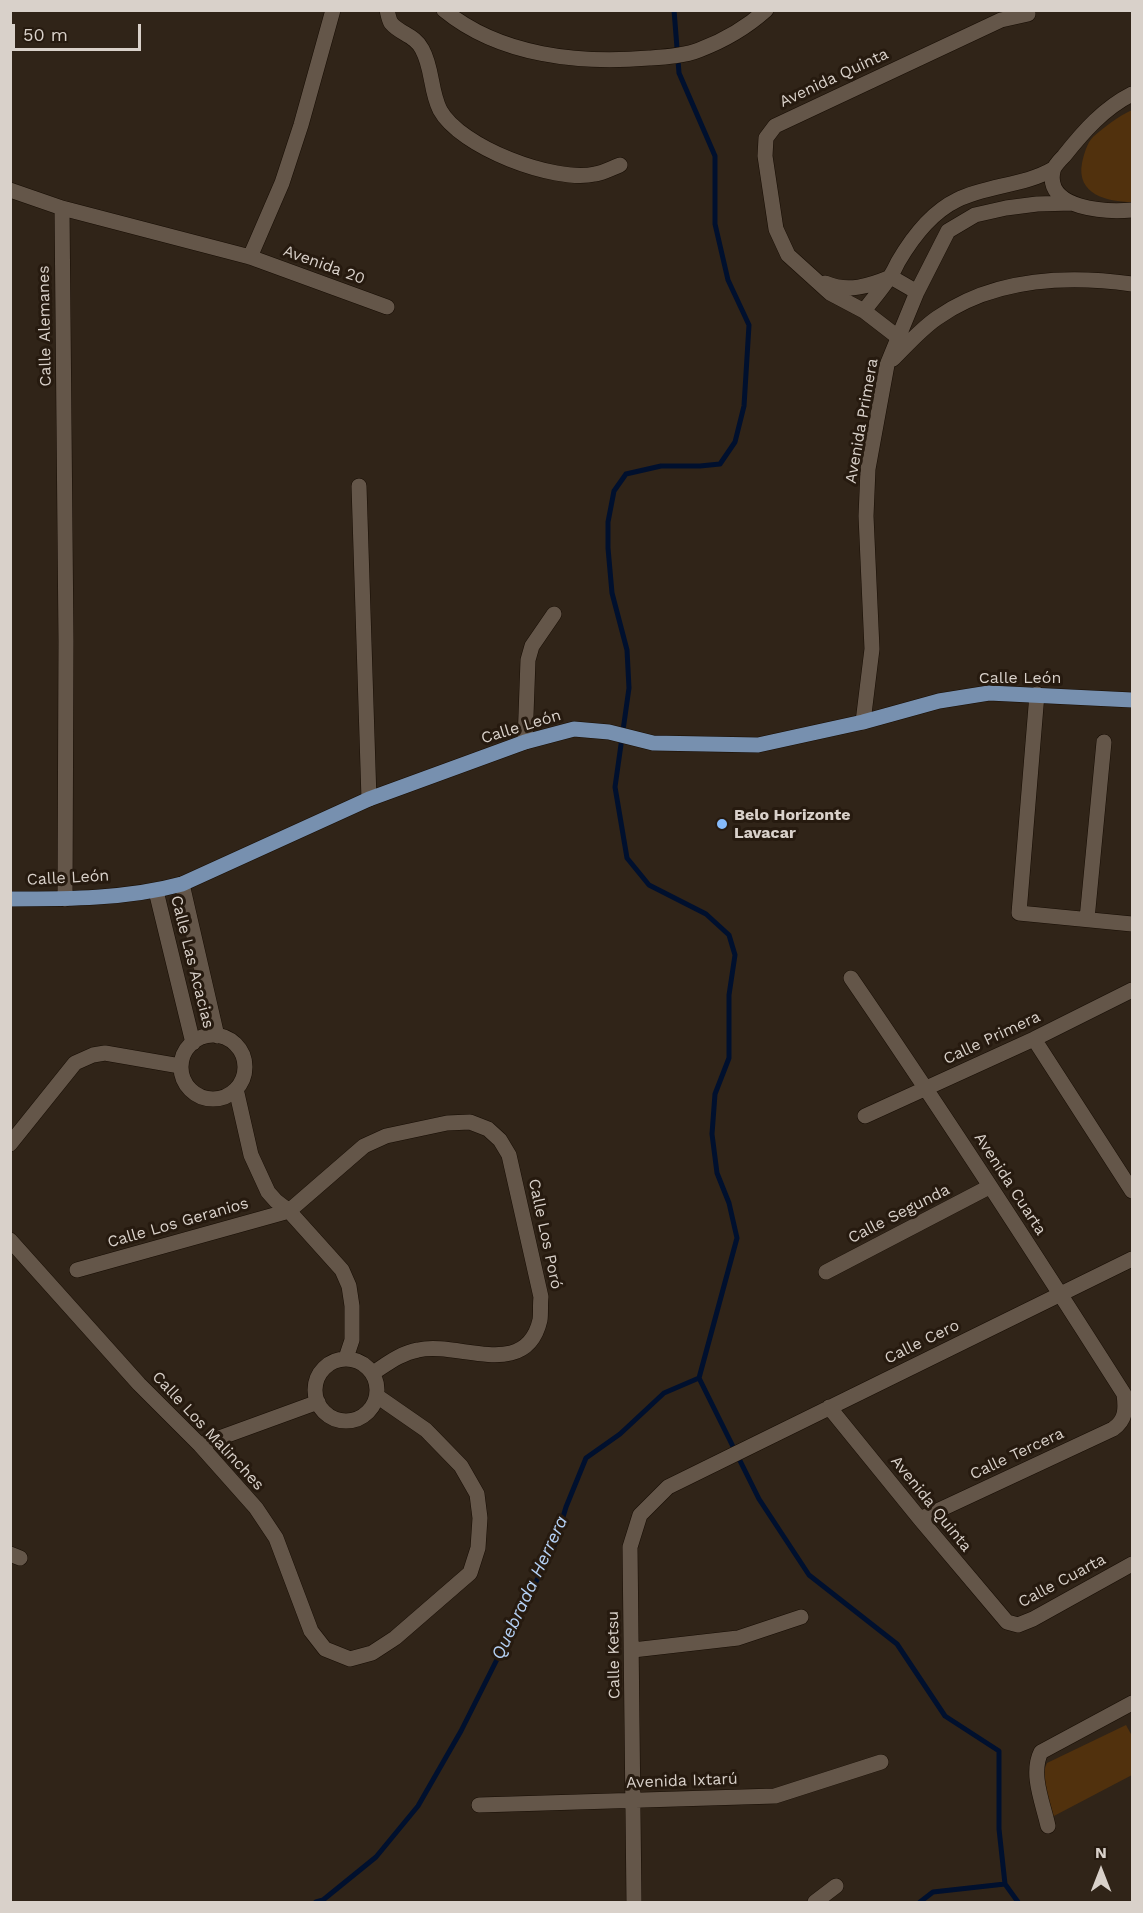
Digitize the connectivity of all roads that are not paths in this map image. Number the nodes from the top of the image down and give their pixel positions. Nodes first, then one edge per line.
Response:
1 (333, 10) edge
2 (387, 10) edge
3 (444, 10) edge
4 (766, 10) edge
5 (1028, 14) dead end
6 (1132, 94) edge
7 (620, 165) dead end
8 (1053, 169) junction
9 (10, 190) edge
10 (1072, 203) junction
11 (62, 208) junction
12 (1132, 210) edge
13 (250, 257) junction
14 (809, 276) junction
15 (891, 277) junction
16 (1132, 284) edge
17 (917, 292) junction
18 (387, 307) dead end
19 (864, 311) junction
20 (899, 338) junction
21 (887, 365) junction
22 (359, 486) dead end
23 (554, 614) dead end
24 (1037, 694) junction
25 (1132, 700) edge
26 (863, 722) junction
27 (525, 742) junction
28 (1104, 742) dead end
29 (369, 799) junction
30 (182, 884) junction
31 (156, 891) junction
32 (10, 899) edge
33 (65, 899) junction
34 (1088, 920) junction
35 (1132, 924) edge
36 (851, 978) dead end
37 (1132, 990) edge
38 (217, 1036) junction
39 (1034, 1039) junction
40 (193, 1043) junction
41 (180, 1066) junction
42 (926, 1088) junction
43 (236, 1089) junction
44 (865, 1116) dead end
45 (10, 1144) edge
46 (989, 1187) junction
47 (1132, 1191) edge
48 (289, 1211) junction
49 (10, 1240) edge
50 (1132, 1259) edge
51 (77, 1270) dead end
52 (826, 1272) dead end
53 (1061, 1294) junction
54 (346, 1358) junction
55 (373, 1374) junction
56 (377, 1396) junction
57 (318, 1402) junction
58 (829, 1407) junction
59 (1125, 1416) joint
60 (200, 1445) junction
61 (727, 1458) joint
62 (920, 1519) junction
63 (1132, 1564) edge
64 (801, 1617) dead end
65 (1007, 1622) joint
66 (633, 1650) junction
67 (1132, 1703) edge
68 (881, 1762) dead end
69 (633, 1801) junction
70 (479, 1805) dead end
71 (1048, 1826) dead end
72 (836, 1886) dead end
73 (634, 1902) edge
74 (815, 1902) edge

1 - 13 street
2 - 7 street
3 - 4 street
5 - 14 street, Avenida Quinta
6 - 8 street
8 - 10 street
8 - 15 street
9 - 11 street
10 - 12 street, Avenida Primera
10 - 17 street, Avenida Primera
11 - 13 street
11 - 33 street, Calle Alemanes
13 - 18 street, Avenida 20
14 - 15 street, Avenida Quinta
14 - 19 street, Avenida Quinta
15 - 17 street
15 - 19 street
16 - 21 street
17 - 20 street, Avenida Primera
19 - 20 street, Avenida Quinta
20 - 21 street, Avenida Primera
21 - 26 street, Avenida Primera
22 - 29 street
23 - 27 street
24 - 25 main road, Calle León
24 - 26 main road, Calle León
24 - 34 street
26 - 27 main road, Calle León
27 - 29 main road, Calle León
28 - 34 street
29 - 30 main road, Calle León
30 - 31 main road, Calle León
30 - 38 street, Calle Las Acacias
31 - 33 main road, Calle León
31 - 40 street, Calle Las Acacias
32 - 33 main road, Calle León
34 - 35 street
36 - 42 street, Avenida Cuarta
37 - 39 street, Calle Primera
38 - 40 street, Calle Las Acacias
38 - 43 street, Calle Las Acacias
39 - 42 street, Calle Primera
39 - 47 street
40 - 41 street, Calle Las Acacias
41 - 43 street
41 - 45 street
42 - 44 street, Calle Primera
42 - 46 street, Avenida Cuarta
43 - 48 street, Calle Las Acacias
46 - 52 street, Calle Segunda
46 - 53 street, Avenida Cuarta
48 - 51 street, Calle Los Geranios
48 - 54 street, Calle Las Acacias
48 - 55 street, Calle Los Poró
49 - 60 street, Calle Los Malinches
50 - 53 street, Calle Cero
53 - 58 street, Calle Cero
53 - 59 street, Avenida Cuarta
54 - 55 street
54 - 57 street
55 - 56 street
56 - 57 street
56 - 60 street, Calle Los Malinches
57 - 60 street
58 - 61 street, Calle Cero
58 - 62 street, Avenida Quinta
59 - 62 street, Calle Tercera
61 - 66 street, Calle Ketsu
62 - 65 street, Avenida Quinta
63 - 65 street, Calle Cuarta
64 - 66 street
66 - 69 street, Calle Ketsu
67 - 71 street
68 - 69 street, Avenida Ixtarú
69 - 70 street, Avenida Ixtarú
69 - 73 street, Calle Ketsu
72 - 74 street

